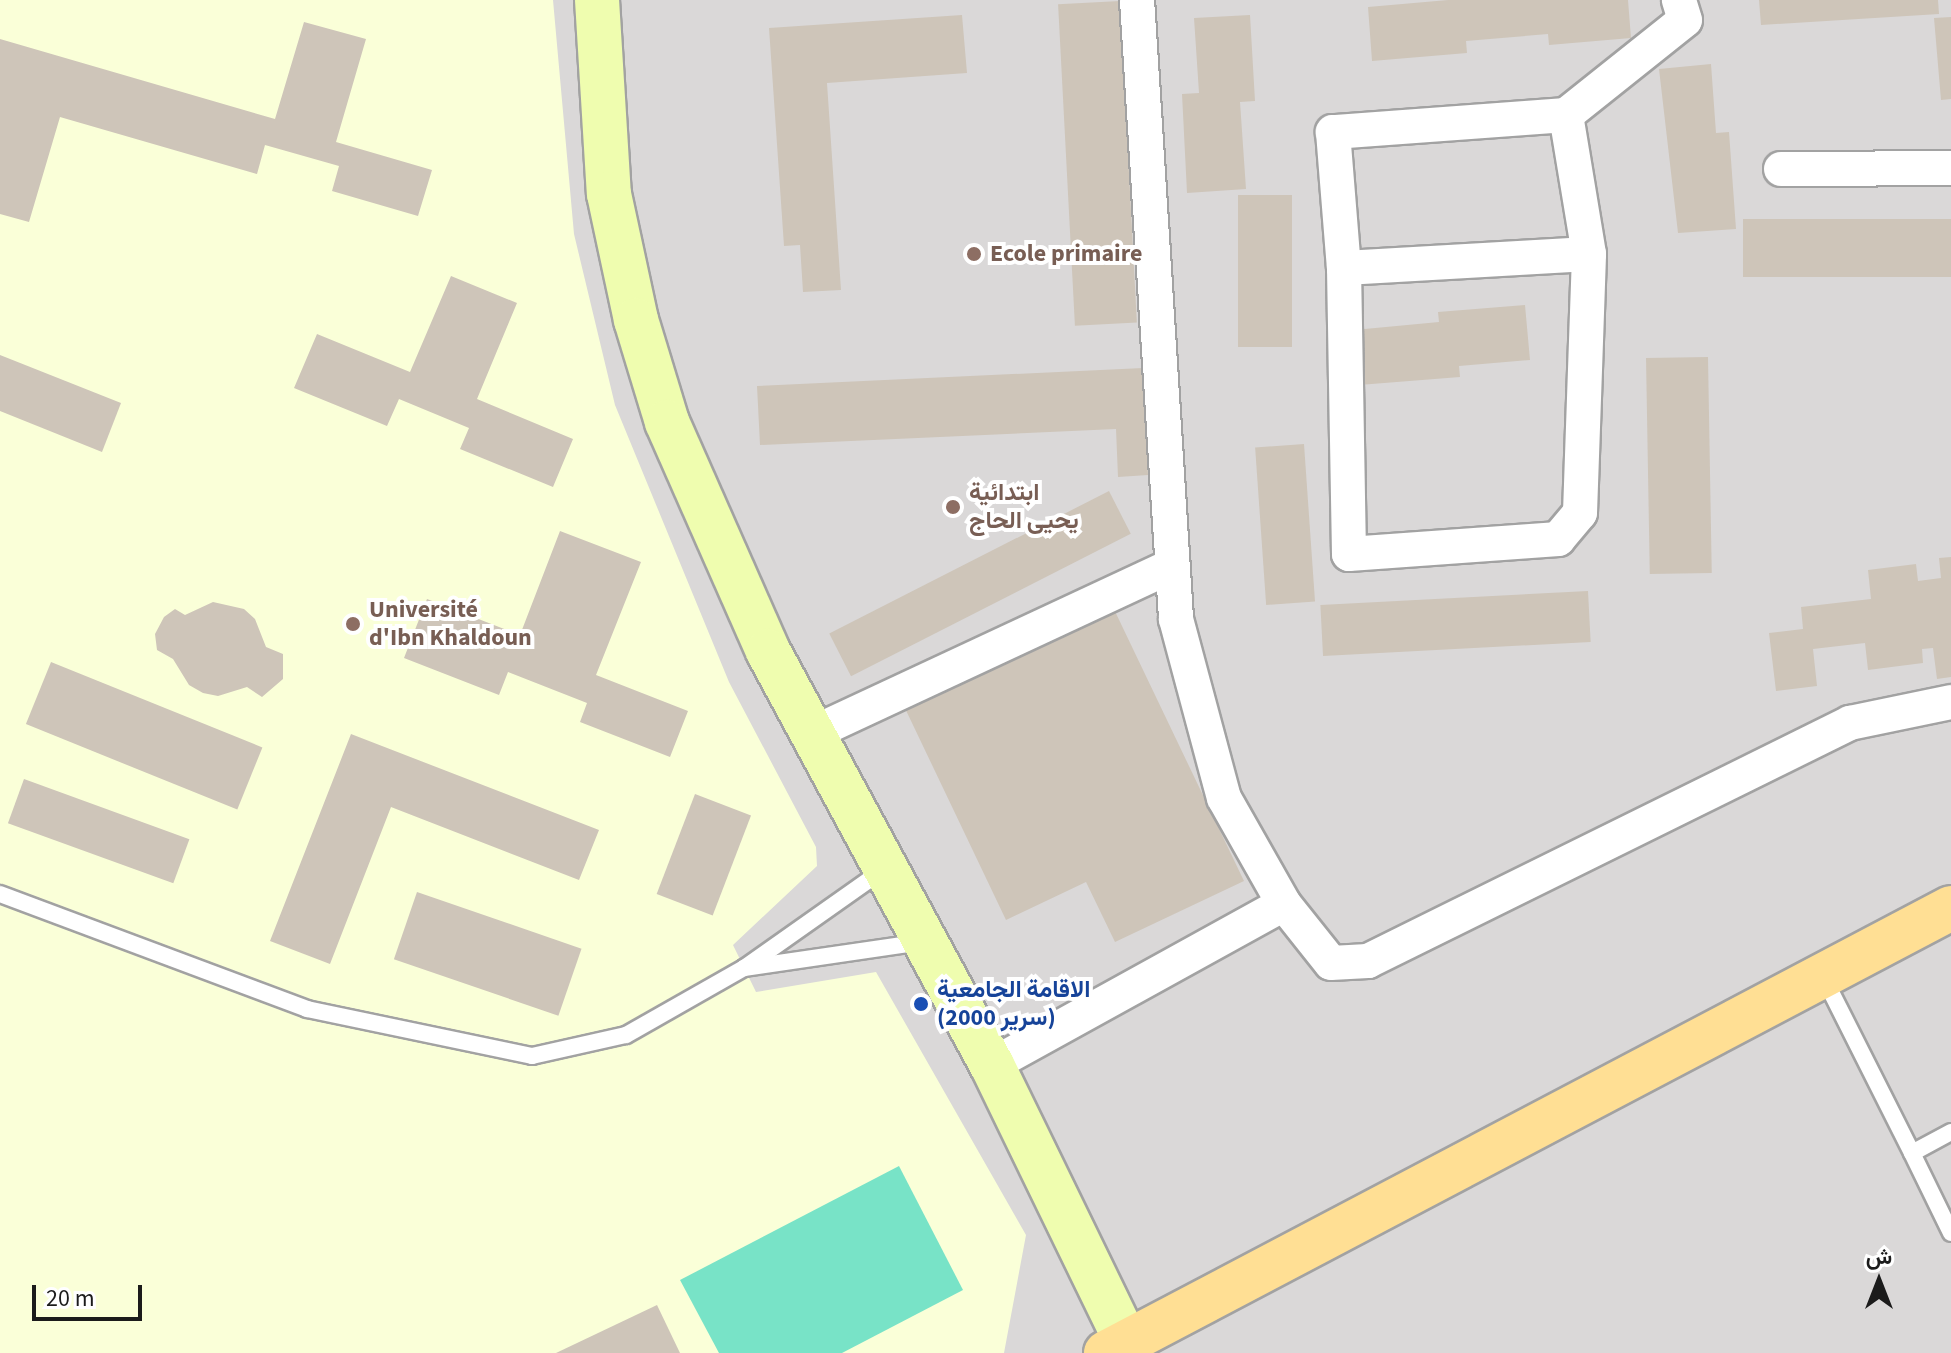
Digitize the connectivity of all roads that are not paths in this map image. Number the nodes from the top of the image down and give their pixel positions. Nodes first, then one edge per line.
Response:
1 (597, 0) edge
2 (1137, 0) edge
3 (1679, 0) edge
4 (1566, 115) junction
5 (1951, 168) edge
6 (1781, 169) dead end
7 (1589, 254) junction
8 (1344, 268) junction
9 (1172, 566) junction
10 (1951, 702) edge
11 (811, 734) junction
12 (883, 870) junction
13 (0, 894) edge
14 (1284, 904) junction
15 (1951, 908) edge
16 (926, 942) junction
17 (744, 968) junction
18 (1822, 975) junction
19 (992, 1065) junction
20 (1951, 1132) edge
21 (1912, 1153) junction
22 (1951, 1233) edge
23 (1123, 1350) edge

1 - 11 main road
2 - 9 street
3 - 4 street
4 - 7 street
4 - 8 street
5 - 6 street
7 - 8 street
7 - 8 street
9 - 11 street
9 - 14 street
10 - 14 street
11 - 12 main road
12 - 16 main road
12 - 17 lane
13 - 17 lane
14 - 19 street
15 - 18 main road
16 - 17 lane
16 - 19 main road
18 - 21 lane
18 - 23 main road
19 - 23 main road
20 - 21 lane
21 - 22 lane

